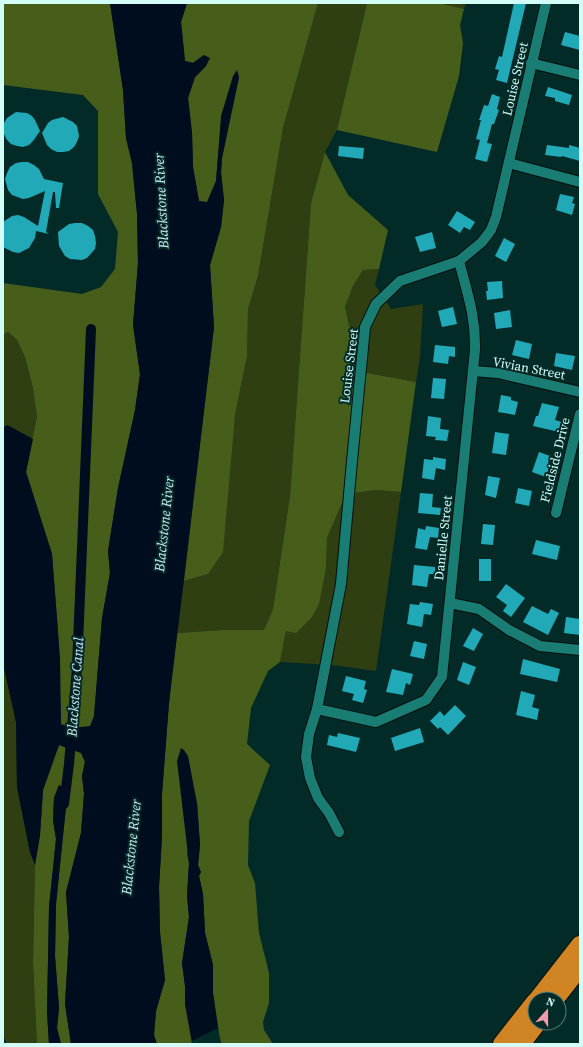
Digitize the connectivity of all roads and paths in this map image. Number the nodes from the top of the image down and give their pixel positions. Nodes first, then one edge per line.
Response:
1 (546, 3) edge
2 (531, 63) junction
3 (580, 75) edge
4 (509, 163) junction
5 (580, 182) edge
6 (459, 261) junction
7 (473, 371) junction
8 (580, 392) edge
9 (580, 414) edge
10 (556, 513) dead end
11 (450, 604) junction
12 (580, 650) edge
13 (318, 709) junction
14 (339, 832) dead end
15 (580, 945) edge
16 (580, 967) edge
17 (544, 991) edge
18 (561, 991) edge
19 (527, 1012) edge
20 (531, 1031) edge
21 (502, 1044) edge
22 (520, 1044) edge

1 - 2 street, Louise Street
2 - 3 street
2 - 4 street, Louise Street
4 - 5 street
4 - 6 street, Louise Street
6 - 7 street, Danielle Street
6 - 13 street, Louise Street
7 - 8 street, Vivian Street
7 - 11 street, Danielle Street
9 - 10 street, Fieldside Drive
11 - 12 street
11 - 13 street, Danielle Street
13 - 14 street, Louise Street
15 - 17 highway
16 - 18 highway
19 - 21 highway
20 - 22 highway

